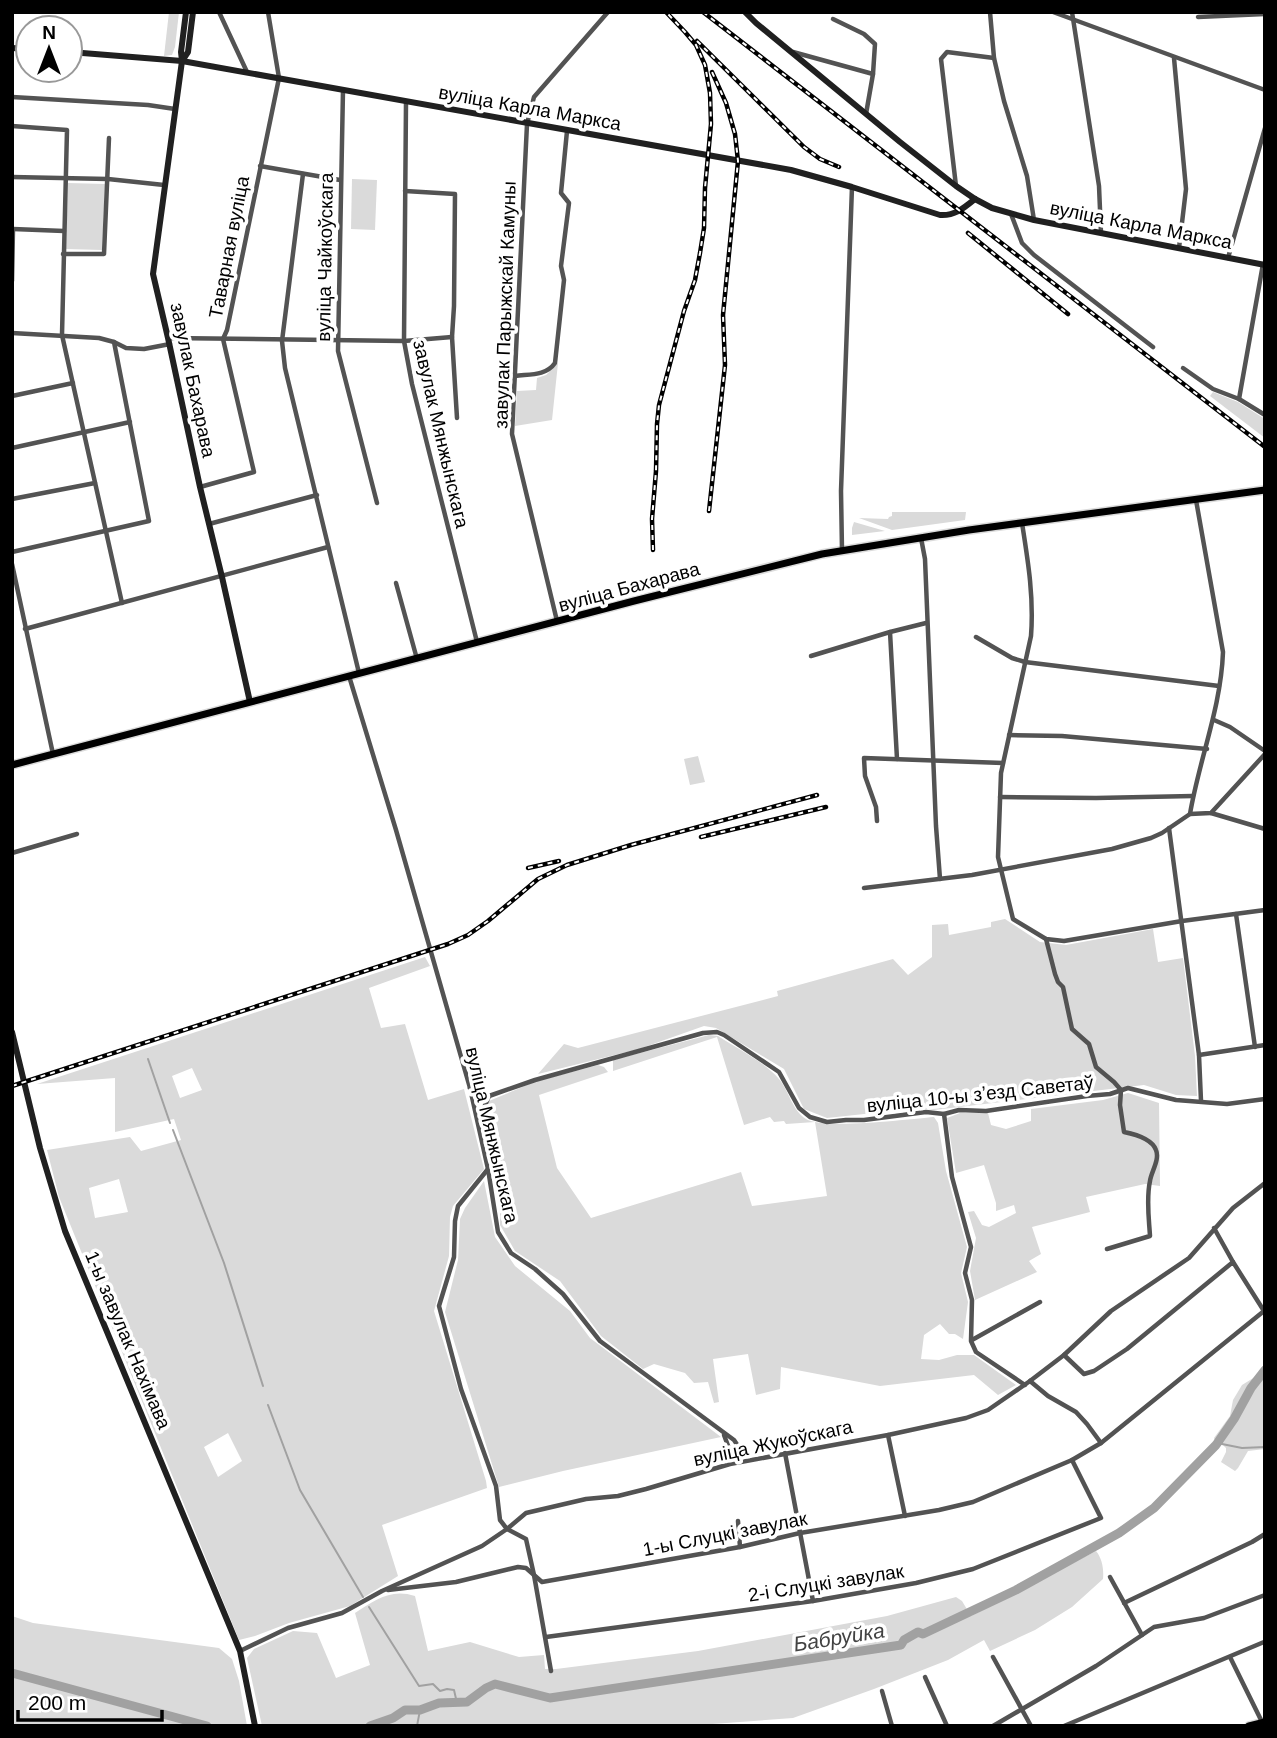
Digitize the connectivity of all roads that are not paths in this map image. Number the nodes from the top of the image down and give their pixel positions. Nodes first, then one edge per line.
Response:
1 (186, 12) edge
2 (193, 12) edge
3 (219, 12) edge
4 (268, 12) edge
5 (608, 12) edge
6 (746, 12) edge
7 (990, 12) edge
8 (1053, 12) edge
9 (1072, 12) edge
10 (1265, 14) edge
11 (1198, 17) dead end
12 (834, 19) dead end
13 (1072, 19) junction
14 (790, 52) junction
15 (84, 53) edge
16 (994, 58) junction
17 (1174, 58) junction
18 (182, 61) junction
19 (248, 73) junction
20 (873, 74) junction
21 (279, 78) junction
22 (344, 90) junction
23 (1265, 90) edge
24 (12, 97) edge
25 (406, 102) junction
26 (175, 109) junction
27 (866, 114) junction
28 (527, 124) junction
29 (12, 126) edge
30 (1265, 128) edge
31 (567, 131) junction
32 (109, 138) dead end
33 (260, 166) junction
34 (303, 174) junction
35 (12, 177) edge
36 (65, 178) junction
37 (108, 179) junction
38 (341, 180) junction
39 (164, 185) junction
40 (956, 186) junction
41 (852, 187) junction
42 (405, 191) junction
43 (975, 199) junction
44 (1011, 214) junction
45 (1034, 220) junction
46 (13, 229) edge
47 (64, 231) junction
48 (1101, 234) junction
49 (1180, 249) junction
50 (63, 254) junction
51 (1228, 258) junction
52 (1264, 265) edge
53 (12, 281) edge
54 (12, 333) edge
55 (62, 335) junction
56 (452, 337) junction
57 (223, 339) junction
58 (169, 341) junction
59 (282, 341) junction
60 (338, 341) junction
61 (404, 341) junction
62 (114, 342) junction
63 (1153, 347) dead end
64 (1183, 368) dead end
65 (515, 376) junction
66 (73, 383) junction
67 (12, 396) edge
68 (1239, 399) junction
69 (1265, 415) edge
70 (457, 418) dead end
71 (130, 422) junction
72 (84, 433) junction
73 (12, 448) edge
74 (95, 483) junction
75 (200, 487) junction
76 (1265, 490) edge
77 (317, 495) junction
78 (12, 499) edge
79 (1196, 500) junction
80 (377, 503) dead end
81 (1022, 523) junction
82 (209, 524) junction
83 (105, 531) junction
84 (921, 537) junction
85 (328, 547) junction
86 (842, 550) junction
87 (12, 552) edge
88 (12, 564) edge
89 (222, 577) junction
90 (396, 583) dead end
91 (122, 603) junction
92 (558, 622) junction
93 (926, 623) junction
94 (26, 629) junction
95 (890, 632) junction
96 (976, 637) dead end
97 (477, 643) junction
98 (811, 656) dead end
99 (417, 659) junction
100 (1025, 662) junction
101 (359, 674) junction
102 (349, 676) junction
103 (1219, 686) junction
104 (250, 702) junction
105 (1214, 720) junction
106 (1009, 735) junction
107 (1206, 749) junction
108 (1265, 753) edge
109 (52, 754) junction
110 (897, 759) junction
111 (934, 760) junction
112 (1003, 763) junction
113 (12, 765) edge
114 (1193, 796) junction
115 (1000, 797) junction
116 (1211, 813) junction
117 (1190, 814) junction
118 (877, 821) dead end
119 (1168, 827) junction
120 (1265, 829) edge
121 (77, 834) dead end
122 (12, 853) edge
123 (1000, 869) junction
124 (940, 879) junction
125 (864, 888) dead end
126 (1265, 910) edge
127 (1237, 914) junction
128 (1182, 921) junction
129 (1046, 939) junction
130 (12, 1032) edge
131 (1265, 1045) edge
132 (1255, 1046) junction
133 (1199, 1055) junction
134 (470, 1088) junction
135 (1121, 1090) junction
136 (488, 1096) junction
137 (1265, 1098) edge
138 (1201, 1101) junction
139 (944, 1114) junction
140 (477, 1116) junction
141 (488, 1169) junction
142 (1265, 1183) edge
143 (1214, 1228) junction
144 (1107, 1249) dead end
145 (1233, 1262) junction
146 (1040, 1302) dead end
147 (1264, 1310) edge
148 (971, 1341) junction
149 (1064, 1355) junction
150 (1027, 1383) junction
151 (724, 1434) junction
152 (888, 1435) junction
153 (1101, 1443) junction
154 (785, 1453) junction
155 (1072, 1460) junction
156 (743, 1461) junction
157 (730, 1464) junction
158 (905, 1516) junction
159 (738, 1521) dead end
160 (507, 1529) junction
161 (800, 1533) junction
162 (1265, 1534) edge
163 (740, 1547) junction
164 (534, 1574) junction
165 (1110, 1577) dead end
166 (382, 1591) junction
167 (1265, 1595) edge
168 (813, 1601) junction
169 (1124, 1603) junction
170 (1142, 1635) junction
171 (546, 1637) junction
172 (1264, 1642) edge
173 (240, 1651) junction
174 (993, 1657) dead end
175 (1230, 1657) junction
176 (551, 1671) dead end
177 (925, 1677) dead end
178 (881, 1691) dead end
179 (1022, 1708) junction
180 (1264, 1722) edge
181 (255, 1726) edge
182 (892, 1726) edge
183 (947, 1726) edge
184 (993, 1726) edge
185 (1031, 1726) edge
186 (1064, 1726) edge
187 (1249, 1726) edge

1 - 18 street
2 - 18 street
3 - 19 street
4 - 21 street, Таварная вуліца
5 - 28 street, завулак Парыжскай Камуны
6 - 14 street, вуліца Карла Маркса
7 - 16 street
8 - 13 street
9 - 13 street
10 - 11 street
12 - 20 street
13 - 17 street
13 - 48 street
14 - 20 street
14 - 27 street, вуліца Карла Маркса
15 - 18 street, вуліца Карла Маркса
16 - 40 street
16 - 45 street
17 - 23 street
17 - 49 street
18 - 19 street, вуліца Карла Маркса
18 - 26 street, завулак Бахарава
19 - 21 street, вуліца Карла Маркса
20 - 27 street
21 - 22 street, вуліца Карла Маркса
21 - 33 street, Таварная вуліца
22 - 25 street, вуліца Карла Маркса
22 - 38 street, вуліца Чайкоўскага
24 - 26 street
25 - 28 street, вуліца Карла Маркса
25 - 42 street, завулак Мянжынскага
26 - 39 street, завулак Бахарава
27 - 40 street, вуліца Карла Маркса
28 - 31 street, вуліца Карла Маркса
28 - 65 street, завулак Парыжскай Камуны
29 - 36 street
30 - 51 street
31 - 41 street, вуліца Карла Маркса
31 - 65 street
32 - 37 street
33 - 34 street
33 - 57 street, Таварная вуліца
34 - 38 street
34 - 59 street
35 - 36 street
36 - 37 street
36 - 47 street
37 - 39 street
37 - 50 street
38 - 60 street, вуліца Чайкоўскага
39 - 58 street, завулак Бахарава
40 - 43 street, вуліца Карла Маркса
41 - 43 street, вуліца Карла Маркса
41 - 86 street
42 - 56 street
42 - 61 street, завулак Мянжынскага
43 - 44 street, вуліца Карла Маркса
44 - 45 street, вуліца Карла Маркса
44 - 63 street
45 - 48 street, вуліца Карла Маркса
46 - 47 street
46 - 53 street
47 - 50 street
48 - 49 street, вуліца Карла Маркса
49 - 51 street, вуліца Карла Маркса
50 - 55 street
51 - 52 street, вуліца Карла Маркса
52 - 68 street
54 - 55 street
55 - 62 street
55 - 66 street
56 - 61 street
56 - 70 street
57 - 58 street
57 - 59 street
57 - 75 street, Таварная вуліца
58 - 62 street
58 - 75 street, завулак Бахарава
59 - 60 street
59 - 77 street
60 - 61 street
60 - 80 street, вуліца Чайкоўскага
61 - 97 street, завулак Мянжынскага
62 - 71 street
64 - 68 street
65 - 92 street, завулак Парыжскай Камуны
66 - 67 street
66 - 72 street
68 - 69 street
71 - 72 street
71 - 83 street
72 - 73 street
72 - 74 street
74 - 78 street
74 - 83 street
75 - 82 street, завулак Бахарава
76 - 79 main road, вуліца Бахарава
77 - 82 street
77 - 85 street
79 - 81 main road, вуліца Бахарава
79 - 103 street
81 - 84 main road, вуліца Бахарава
81 - 100 street
82 - 89 street, завулак Бахарава
83 - 87 street
83 - 91 street
84 - 86 main road, вуліца Бахарава
84 - 93 street
85 - 89 street
85 - 101 street
86 - 92 main road, вуліца Бахарава
88 - 94 street
89 - 91 street
89 - 104 street, завулак Бахарава
90 - 99 street
91 - 94 street
92 - 97 main road, вуліца Бахарава
93 - 95 street
93 - 111 street
94 - 109 street
95 - 98 street
95 - 110 street
96 - 100 street
97 - 99 main road, вуліца Бахарава
99 - 101 main road, вуліца Бахарава
100 - 103 street
100 - 106 street
101 - 102 main road, вуліца Бахарава
102 - 104 main road, вуліца Бахарава
102 - 134 street, вуліца Мянжынскага
103 - 105 street
104 - 109 main road, вуліца Бахарава
105 - 107 street
105 - 108 street
106 - 107 street
106 - 112 street
107 - 114 street
108 - 116 street
109 - 113 main road, вуліца Бахарава
110 - 111 street
110 - 118 street
111 - 112 street
111 - 124 street
112 - 115 street
114 - 115 street
114 - 117 street
115 - 123 street
116 - 117 street
116 - 120 street
117 - 119 street
119 - 123 street
119 - 128 street
121 - 122 street
123 - 124 street
123 - 129 street
124 - 125 street
126 - 127 street
127 - 128 street
127 - 132 street
128 - 129 street
128 - 133 street
129 - 135 street
130 - 173 street, 1-ы завулак Нахімава
131 - 132 street
132 - 133 street
133 - 138 street
134 - 136 street
134 - 140 street, вуліца Мянжынскага
135 - 138 street, вуліца 10-ы зʼезд Саветаў
135 - 139 street, вуліца 10-ы зʼезд Саветаў
135 - 144 street
136 - 139 street, вуліца 10-ы зʼезд Саветаў
136 - 140 street
137 - 138 street, вуліца 10-ы зʼезд Саветаў
139 - 148 street
140 - 141 street, вуліца Мянжынскага
141 - 151 street, вуліца Мянжынскага
141 - 160 street
142 - 143 street, вуліца Жукоўскага
143 - 145 street
143 - 149 street, вуліца Жукоўскага
145 - 147 street
145 - 149 street
146 - 148 street
147 - 153 street, 1-ы Слуцкі завулак
148 - 150 street
149 - 150 street, вуліца Жукоўскага
150 - 152 street, вуліца Жукоўскага
150 - 153 street
151 - 156 street, вуліца Мянжынскага
151 - 157 street
152 - 154 street, вуліца Жукоўскага
152 - 158 street
153 - 155 street, 1-ы Слуцкі завулак
154 - 156 street, вуліца Жукоўскага
154 - 161 street
155 - 158 street, 1-ы Слуцкі завулак
155 - 168 street, 2-і Слуцкі завулак
156 - 157 street, вуліца Жукоўскага
157 - 160 street, вуліца Жукоўскага
158 - 161 street, 1-ы Слуцкі завулак
159 - 163 street
160 - 164 street
160 - 166 street, вуліца Жукоўскага
161 - 163 street, 1-ы Слуцкі завулак
161 - 168 street
162 - 169 street
163 - 164 street, 1-ы Слуцкі завулак
164 - 166 street, 1-ы Слуцкі завулак
164 - 171 street
165 - 169 street
166 - 173 street, вуліца Жукоўскага
167 - 170 street
168 - 171 street, 2-і Слуцкі завулак
169 - 170 street
170 - 179 street
171 - 176 street
172 - 175 street
173 - 181 street, 1-ы завулак Нахімава
174 - 179 street
175 - 180 street
175 - 186 street
177 - 183 street
178 - 182 street
179 - 184 street
179 - 185 street
180 - 187 main road

